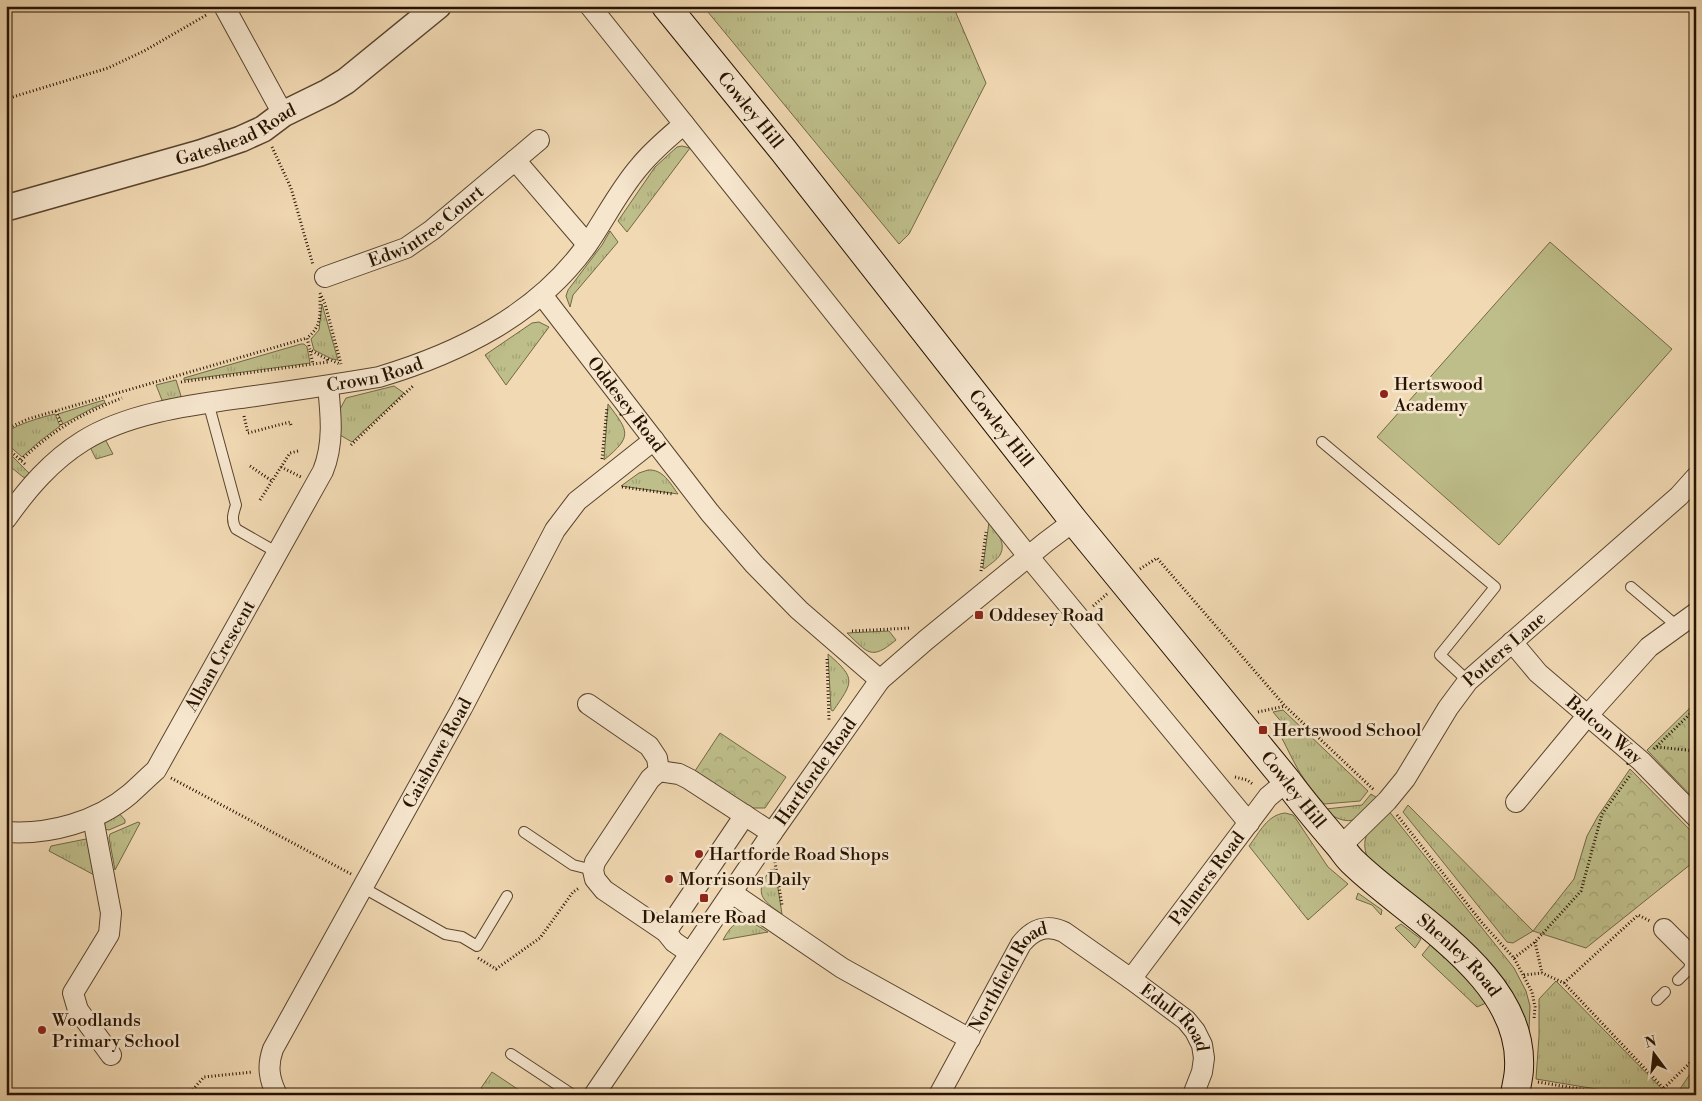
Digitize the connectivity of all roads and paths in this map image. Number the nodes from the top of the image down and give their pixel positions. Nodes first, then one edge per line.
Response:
1 (438, 6) edge
2 (590, 6) edge
3 (666, 6) edge
4 (219, 8) edge
5 (6, 99) edge
6 (283, 114) junction
7 (684, 124) junction
8 (263, 129) junction
9 (539, 140) dead end
10 (515, 160) junction
11 (6, 208) edge
12 (587, 244) junction
13 (319, 282) junction
14 (542, 295) junction
15 (307, 338) junction
16 (310, 350) junction
17 (328, 361) junction
18 (313, 364) junction
19 (181, 382) dead end
20 (417, 382) dead end
21 (330, 386) junction
22 (122, 398) dead end
23 (607, 399) dead end
24 (208, 402) junction
25 (56, 411) junction
26 (244, 415) dead end
27 (290, 425) dead end
28 (62, 426) junction
29 (6, 429) edge
30 (654, 440) junction
31 (1322, 442) dead end
32 (351, 445) dead end
33 (6, 446) edge
34 (297, 449) dead end
35 (21, 460) junction
36 (601, 464) dead end
37 (250, 466) dead end
38 (281, 467) junction
39 (39, 476) junction
40 (301, 477) dead end
41 (1696, 477) edge
42 (272, 481) junction
43 (616, 486) dead end
44 (682, 496) dead end
45 (260, 500) dead end
46 (6, 519) edge
47 (1074, 521) junction
48 (987, 526) dead end
49 (278, 552) junction
50 (1028, 556) junction
51 (1134, 573) dead end
52 (981, 574) dead end
53 (1631, 587) dead end
54 (1109, 592) dead end
55 (1088, 610) dead end
56 (1696, 613) edge
57 (1677, 626) junction
58 (914, 628) dead end
59 (851, 631) dead end
60 (1512, 642) junction
61 (826, 650) dead end
62 (880, 680) junction
63 (1468, 681) junction
64 (588, 704) dead end
65 (1284, 706) junction
66 (1696, 708) edge
67 (1257, 712) dead end
68 (1587, 716) junction
69 (829, 720) dead end
70 (1656, 747) junction
71 (1696, 751) edge
72 (1641, 761) junction
73 (156, 770) junction
74 (660, 771) junction
75 (1286, 781) junction
76 (1387, 802) junction
77 (1516, 802) dead end
78 (744, 815) junction
79 (1696, 817) edge
80 (92, 818) junction
81 (1248, 823) junction
82 (6, 832) edge
83 (524, 832) dead end
84 (772, 833) junction
85 (1340, 847) junction
86 (775, 859) dead end
87 (594, 874) junction
88 (363, 885) junction
89 (732, 893) junction
90 (507, 896) dead end
91 (783, 908) dead end
92 (1664, 928) joint
93 (666, 932) junction
94 (1535, 942) junction
95 (690, 953) junction
96 (474, 955) dead end
97 (1694, 957) edge
98 (1514, 958) junction
99 (1542, 973) junction
100 (1523, 975) junction
101 (1131, 979) junction
102 (1678, 980) dead end
103 (1564, 983) junction
104 (1665, 992) dead end
105 (1657, 1000) dead end
106 (1534, 1024) dead end
107 (970, 1039) junction
108 (511, 1054) dead end
109 (111, 1056) dead end
110 (1696, 1057) edge
111 (269, 1071) junction
112 (1523, 1088) edge
113 (1664, 1088) junction
114 (188, 1095) edge
115 (277, 1095) edge
116 (573, 1095) edge
117 (594, 1095) edge
118 (939, 1095) edge
119 (1194, 1095) edge
120 (1616, 1095) edge
121 (1670, 1095) edge

1 - 6 street, Gateshead Road
2 - 7 street
3 - 47 main road, Cowley Hill
4 - 5 path
4 - 6 street
6 - 8 street, Gateshead Road
7 - 12 street, Crown Road
7 - 50 street
8 - 11 street, Gateshead Road
8 - 13 path
9 - 10 street, Edwintree Court
10 - 12 street
10 - 13 street, Edwintree Court
12 - 14 street, Crown Road
13 - 15 path
13 - 17 path
14 - 21 street, Crown Road
14 - 30 street, Oddesey Road
15 - 16 path
15 - 25 path
16 - 17 path
16 - 18 path
17 - 18 path
17 - 21 path
18 - 19 path
20 - 32 path
21 - 24 street, Crown Road
21 - 49 street, Alban Crescent
22 - 28 path
23 - 36 path
24 - 39 street, Crown Road
24 - 49 lane
25 - 28 path
25 - 29 path
26 - 27 path
28 - 35 path
30 - 62 street, Oddesey Road
30 - 88 street, Caishowe Road
31 - 63 lane
33 - 35 path
34 - 38 path
35 - 39 path
37 - 42 path
38 - 40 path
38 - 42 path
39 - 46 street, Crown Road
41 - 60 street, Potters Lane
42 - 45 path
43 - 44 path
47 - 50 street, Hartforde Road
47 - 75 main road, Cowley Hill
48 - 52 path
49 - 73 street, Alban Crescent
50 - 62 street, Hartforde Road
50 - 81 street
51 - 65 path
53 - 57 lane
54 - 55 path
56 - 57 street
57 - 68 street
58 - 59 path
60 - 63 street, Potters Lane
60 - 68 street, Balcon Way
61 - 69 path
62 - 84 street, Hartforde Road
63 - 76 street, Potters Lane
64 - 74 street
65 - 67 path
65 - 76 path
66 - 70 path
68 - 72 street, Balcon Way
68 - 77 street
70 - 71 path
70 - 72 path
72 - 79 street, Balcon Way
72 - 94 path
73 - 80 street, Alban Crescent
73 - 88 path
74 - 78 street
74 - 87 street
75 - 81 street, Palmers Road
75 - 85 main road, Cowley Hill
76 - 85 street, Potters Lane
76 - 98 path
78 - 84 street
78 - 93 street, Hartforde Road
80 - 82 street, Alban Crescent
80 - 109 street
81 - 101 street, Palmers Road
83 - 87 lane
84 - 89 street, Hartforde Road
85 - 112 main road, Shenley Road
86 - 91 path
87 - 93 street
87 - 96 path
88 - 90 lane
88 - 111 street, Caishowe Road
89 - 95 street, Hartforde Road
89 - 107 street
92 - 97 street
92 - 103 path
93 - 95 street
94 - 98 path
94 - 99 path
95 - 117 street, Hartforde Road
97 - 102 lane
98 - 100 path
99 - 100 path
99 - 103 path
100 - 106 path
101 - 107 street, Northfield Road
101 - 119 street, Edulf Road
103 - 113 path
104 - 105 lane
107 - 118 street, Northfield Road
108 - 116 lane
110 - 113 path
111 - 114 path
111 - 115 street
112 - 120 path
113 - 121 path

